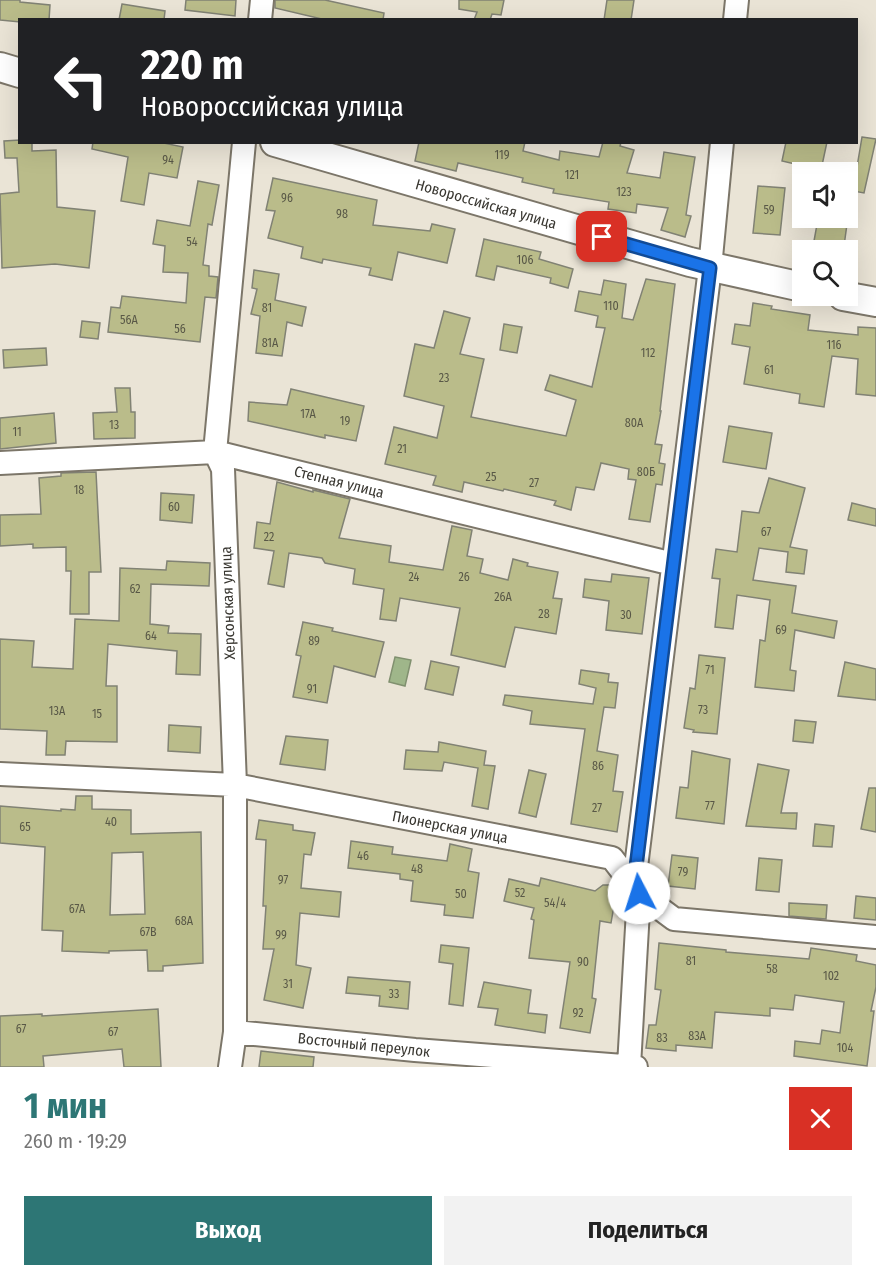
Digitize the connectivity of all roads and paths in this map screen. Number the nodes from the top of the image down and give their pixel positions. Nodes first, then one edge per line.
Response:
1 (262, 0) edge
2 (737, 0) edge
3 (260, 18) edge
4 (735, 18) edge
5 (0, 67) edge
6 (18, 72) edge
7 (244, 144) edge
8 (282, 144) edge
9 (722, 144) edge
10 (710, 268) junction
11 (792, 285) edge
12 (858, 299) edge
13 (876, 302) edge
14 (215, 452) junction
15 (0, 463) edge
16 (673, 564) junction
17 (0, 774) edge
18 (235, 785) junction
19 (639, 893) junction
20 (876, 937) edge
21 (235, 1032) junction
22 (629, 1066) edge
23 (230, 1067) edge
24 (636, 1067) edge

1 - 3 street
2 - 4 street
5 - 6 street
7 - 14 street, Херсонская улица
8 - 10 street, Новороссийская улица
9 - 10 street
10 - 11 street, Новороссийская улица
10 - 16 street
12 - 13 street
14 - 15 street, Степная улица
14 - 16 street, Степная улица
14 - 18 street, Херсонская улица
16 - 19 street
17 - 18 street, Пионерская улица
18 - 19 street, Пионерская улица
18 - 21 street, Херсонская улица
19 - 20 street, Пионерская улица
19 - 22 street
21 - 22 street, Восточный переулок
21 - 23 street, Херсонская улица
22 - 24 street, Восточный переулок

